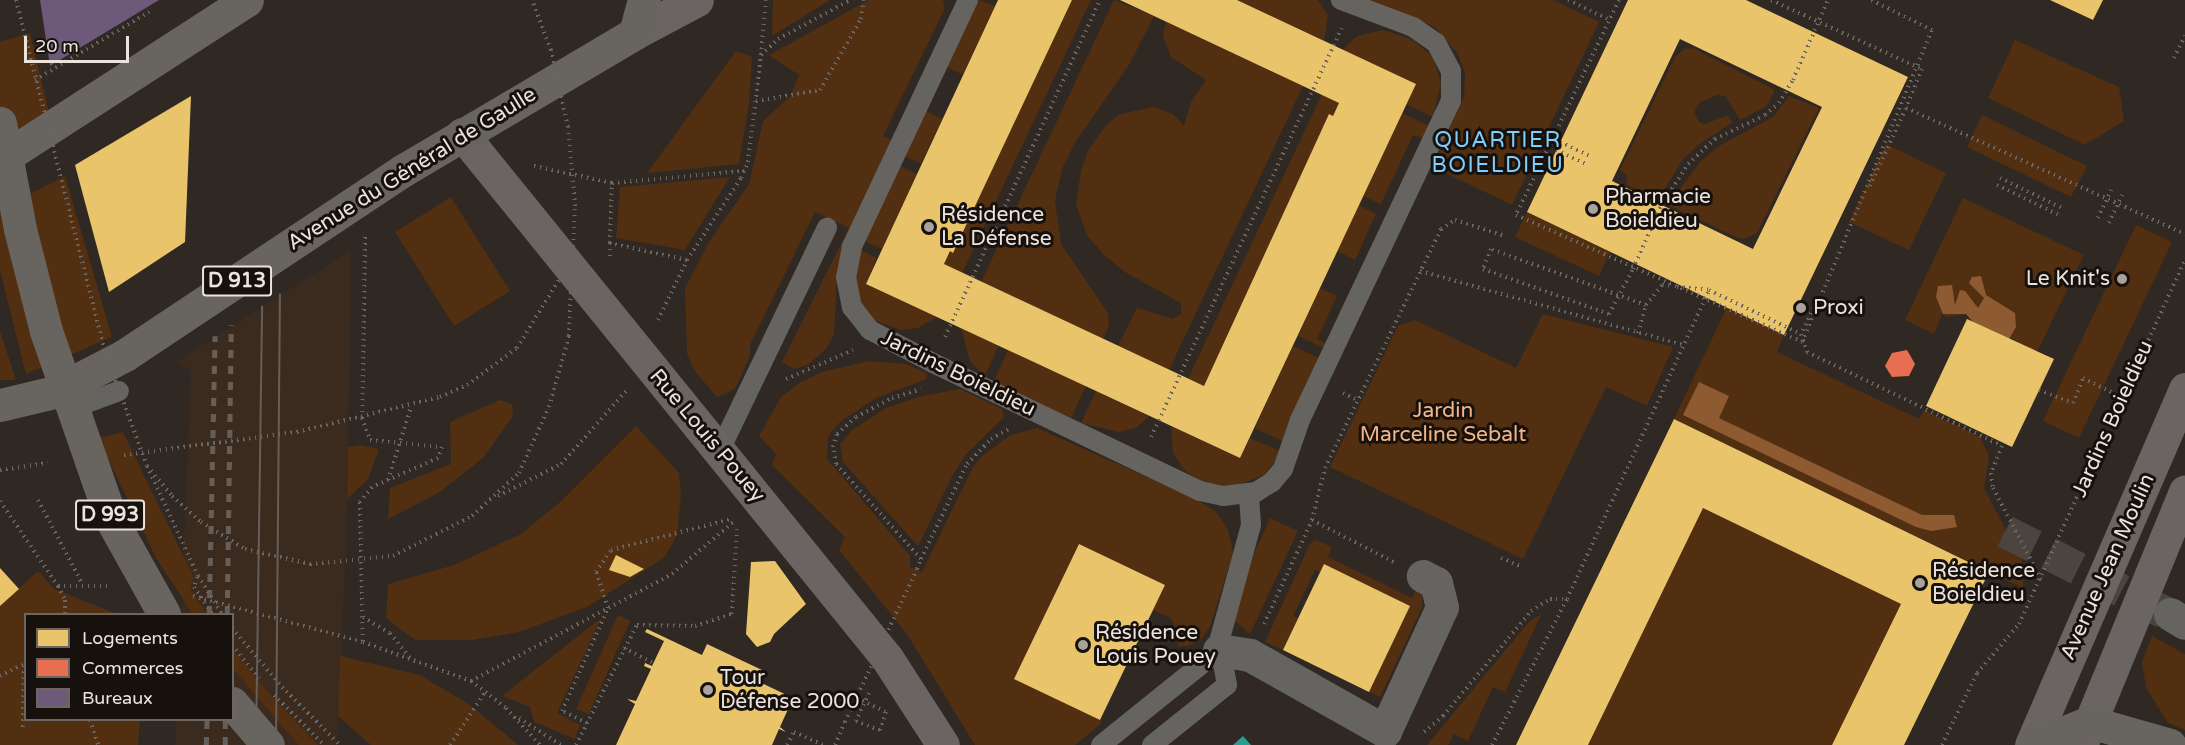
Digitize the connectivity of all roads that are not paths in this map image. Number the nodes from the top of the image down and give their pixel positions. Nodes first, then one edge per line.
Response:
1 (247, 0) edge
2 (644, 0) edge
3 (697, 0) edge
4 (968, 0) edge
5 (1347, 3) edge
6 (635, 33) junction
7 (0, 123) edge
8 (462, 134) junction
9 (0, 160) edge
10 (827, 228) dead end
11 (2185, 389) edge
12 (119, 392) road end
13 (0, 404) edge
14 (73, 408) junction
15 (719, 452) junction
16 (2185, 492) edge
17 (1249, 494) junction
18 (1423, 576) road end
19 (175, 604) edge
20 (1234, 653) junction
21 (234, 705) edge
22 (2086, 734) edge
23 (268, 745) edge
24 (943, 745) edge
25 (1101, 745) edge
26 (1152, 745) edge
27 (2032, 745) edge
28 (2170, 745) edge

1 - 9 main road
2 - 6 main road
3 - 6 street
4 - 17 lane, Jardins Boieldieu
5 - 17 lane, Jardins Boieldieu
6 - 8 main road, Avenue du Général de Gaulle / D 913
7 - 14 main road, D 993, bridge
8 - 13 main road, Avenue du Général de Gaulle / D 913
8 - 15 street, Rue Louis Pouey
10 - 15 lane
11 - 27 street, Avenue Jean Moulin
12 - 14 lane
14 - 19 main road, D 993, bridge
15 - 24 street, Rue Louis Pouey
16 - 22 street, Avenue Jean Moulin
17 - 20 lane
18 - 20 street
20 - 25 lane
20 - 26 lane
21 - 23 main road, bridge
22 - 27 main road
22 - 28 main road

